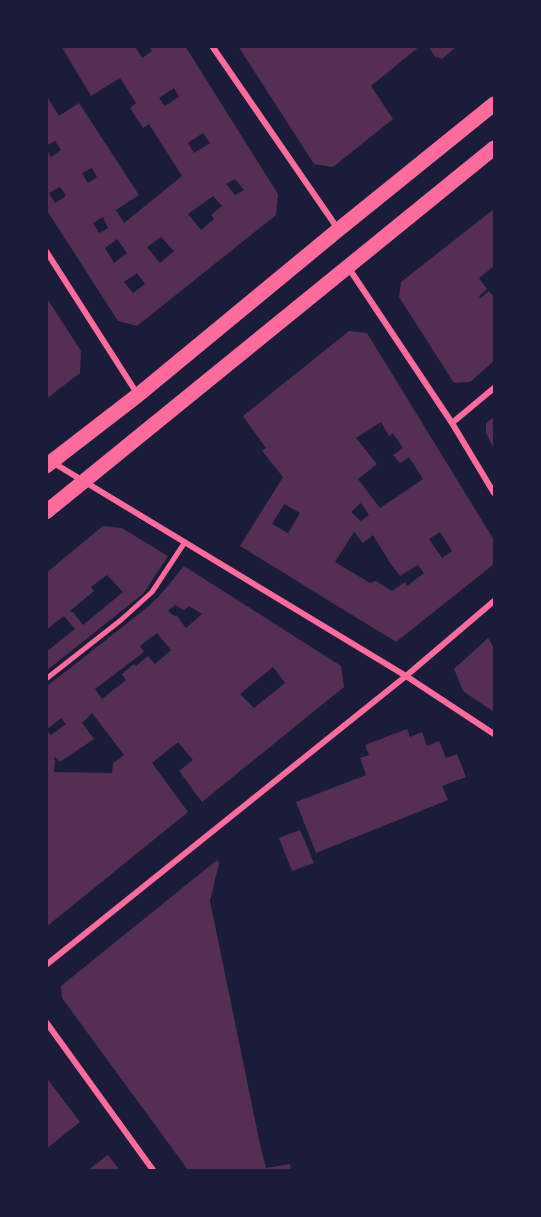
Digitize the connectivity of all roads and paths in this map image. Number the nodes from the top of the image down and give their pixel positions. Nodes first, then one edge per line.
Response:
1 (212, 46) edge
2 (495, 104) edge
3 (495, 148) edge
4 (338, 230) junction
5 (46, 251) edge
6 (348, 267) junction
7 (495, 388) edge
8 (138, 395) junction
9 (452, 423) junction
10 (48, 462) edge
11 (85, 482) junction
12 (495, 493) edge
13 (46, 512) edge
14 (184, 542) junction
15 (495, 601) edge
16 (406, 676) junction
17 (46, 679) edge
18 (495, 734) edge
19 (46, 964) edge
20 (46, 1022) edge
21 (153, 1170) edge

1 - 4 street
2 - 4 main road
3 - 6 main road
4 - 8 main road
5 - 8 street
6 - 9 street
6 - 11 main road
7 - 9 street
8 - 10 main road
9 - 12 street
10 - 11 street
11 - 13 main road
11 - 14 street
14 - 16 street
14 - 17 street
15 - 16 street
16 - 18 street
16 - 19 street
20 - 21 street

